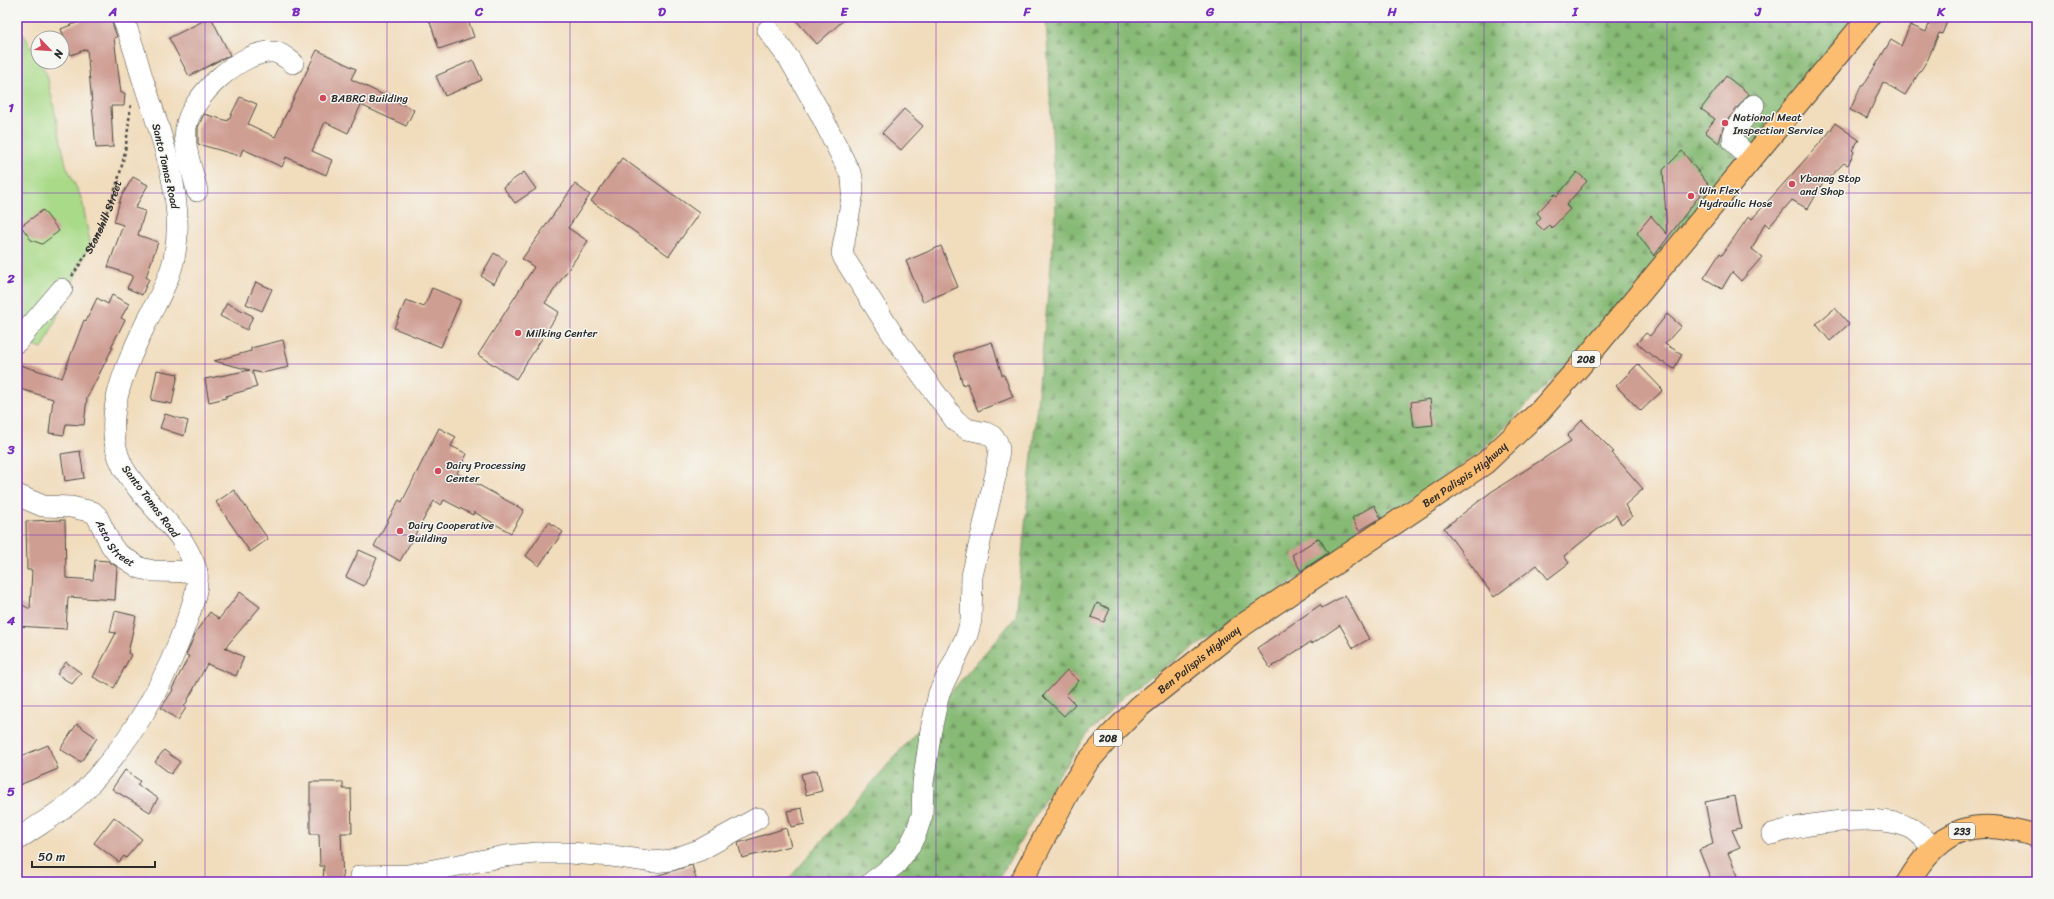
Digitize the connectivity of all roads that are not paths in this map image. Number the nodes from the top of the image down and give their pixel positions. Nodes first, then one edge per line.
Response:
1 (122, 17) edge
2 (1869, 17) edge
3 (768, 30) dead end
4 (293, 63) dead end
5 (1754, 104) dead end
6 (1750, 159) junction
7 (197, 191) dead end
8 (62, 289) road end
9 (17, 342) edge
10 (17, 495) edge
11 (197, 572) junction
12 (758, 818) dead end
13 (1772, 834) dead end
14 (2037, 836) edge
15 (17, 840) edge
16 (1932, 848) junction
17 (360, 876) dead end
18 (872, 882) edge
19 (1022, 882) edge
20 (1908, 882) edge

1 - 11 street, Santo Tomas Road
2 - 6 main road, Ben Palispis Highway / 208
3 - 18 street
4 - 7 street
5 - 6 street
6 - 19 main road, Ben Palispis Highway / 208
8 - 9 street
10 - 11 street, Asto Street
11 - 15 street
12 - 17 street
13 - 16 street
14 - 16 main road, 233
16 - 20 main road, 233

